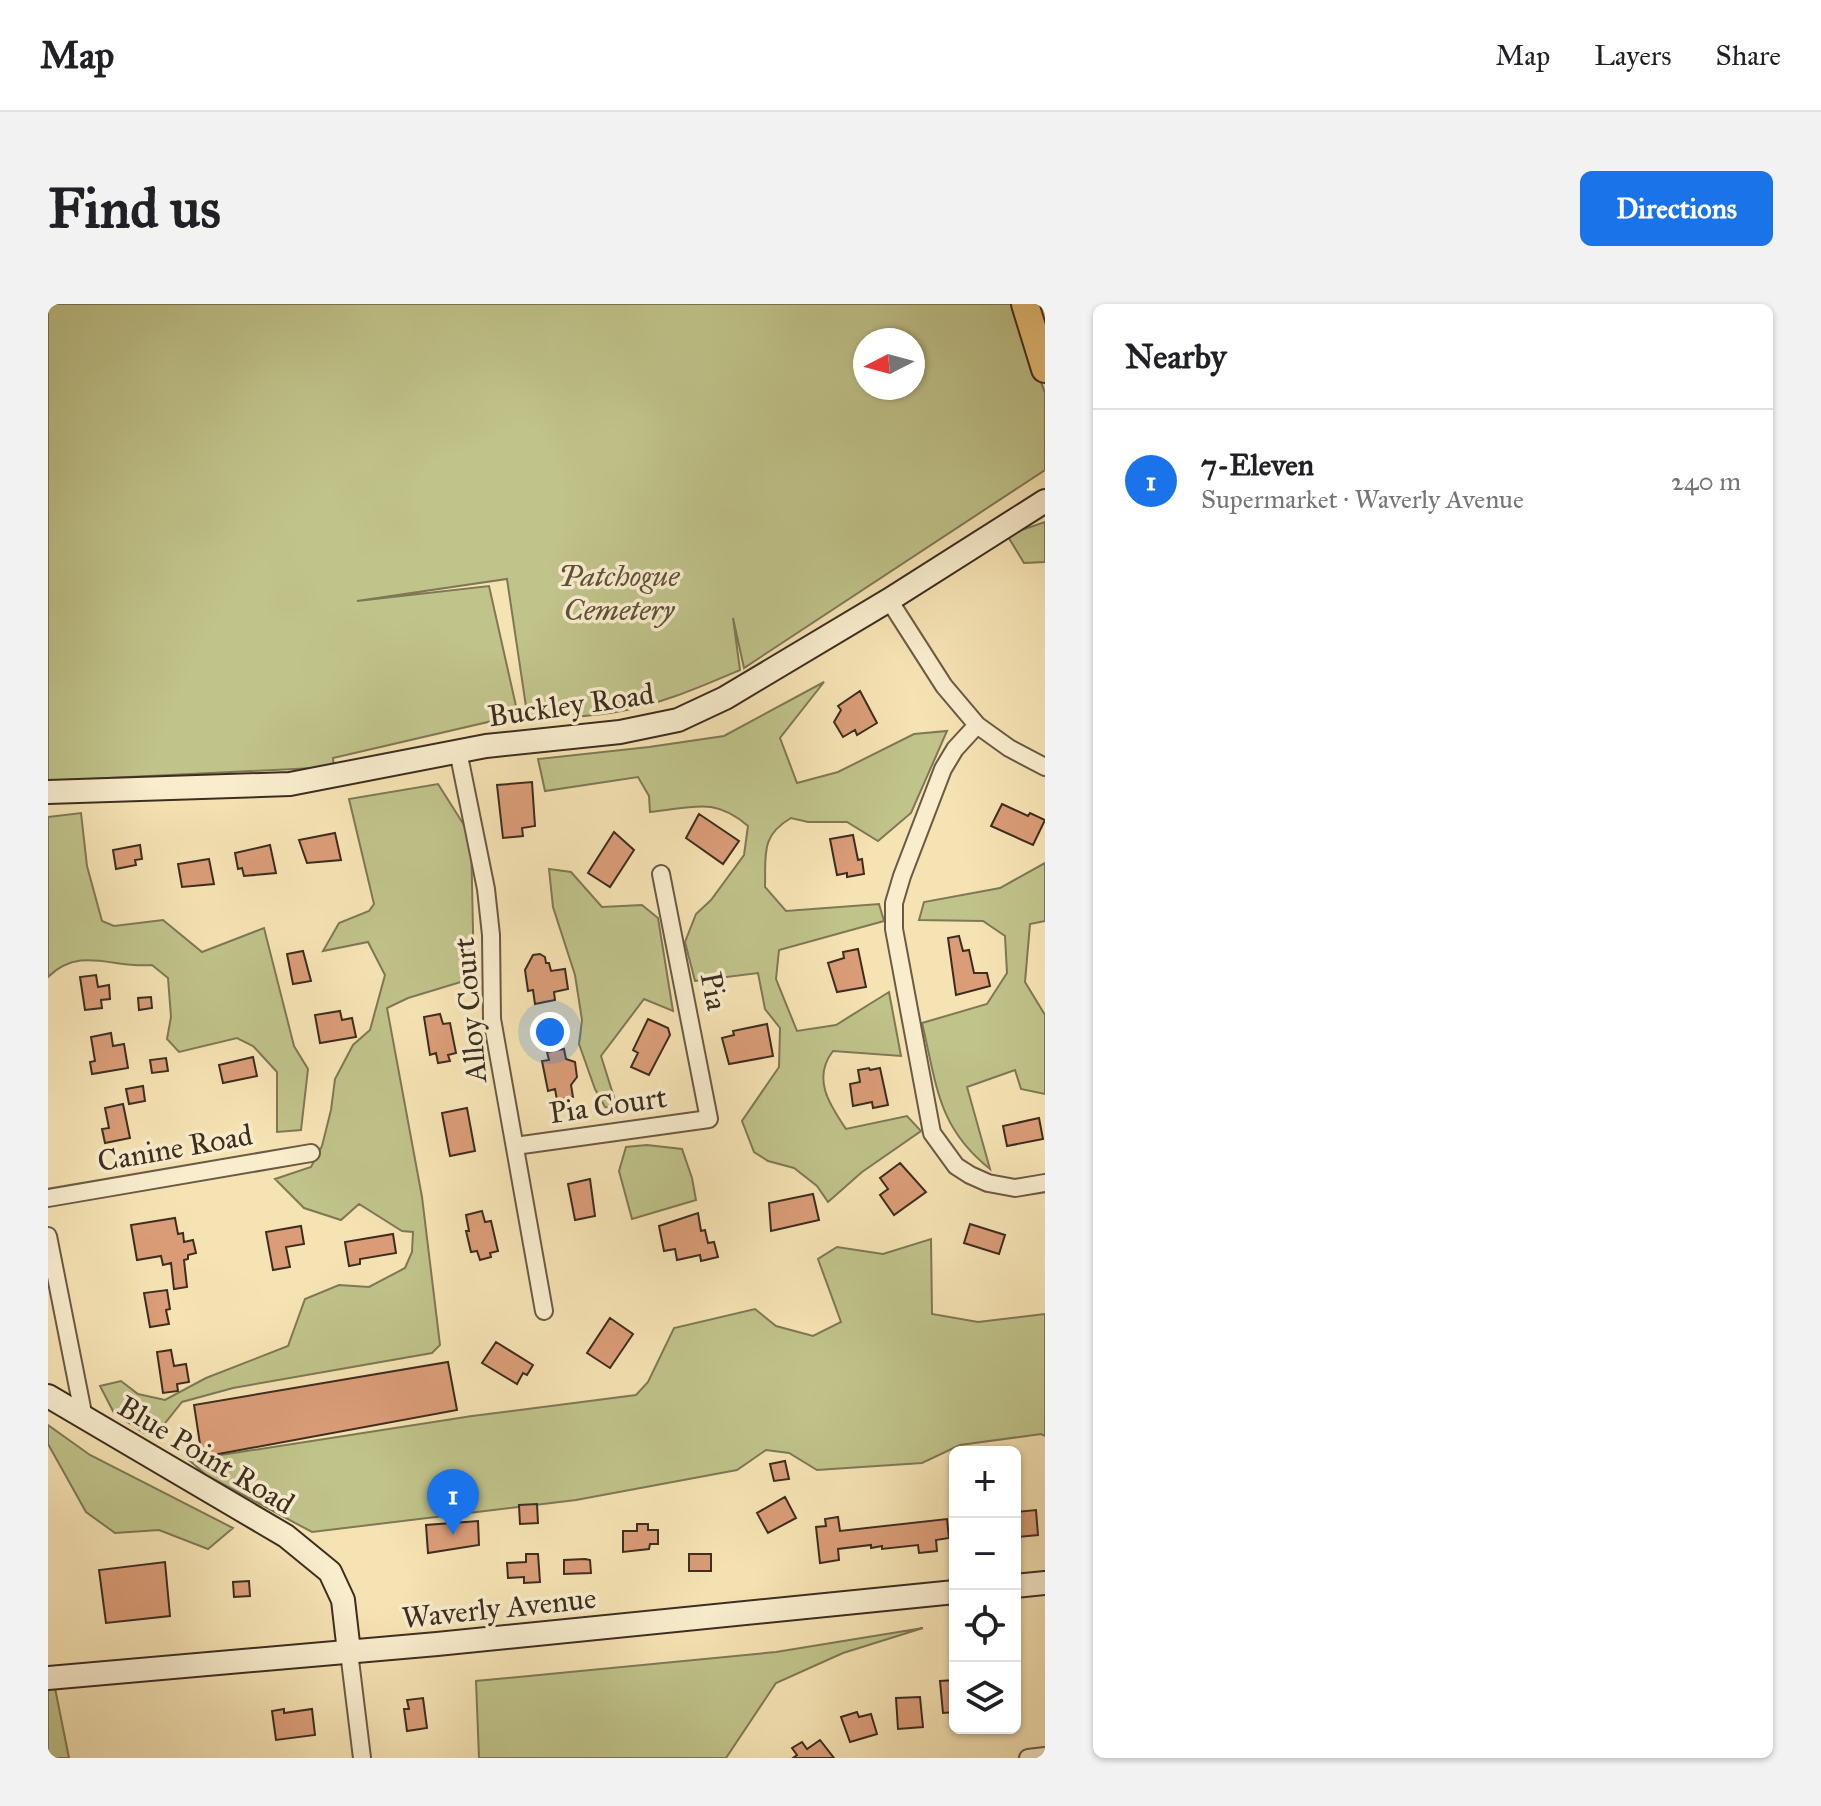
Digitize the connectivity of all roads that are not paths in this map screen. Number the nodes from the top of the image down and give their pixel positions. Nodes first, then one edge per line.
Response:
1 (1025, 304) edge
2 (1045, 369) edge
3 (1045, 501) edge
4 (889, 600) junction
5 (977, 725) junction
6 (458, 751) junction
7 (1045, 767) edge
8 (48, 792) edge
9 (661, 874) dead end
10 (709, 1119) joint
11 (515, 1146) junction
12 (311, 1153) dead end
13 (1045, 1183) edge
14 (48, 1198) edge
15 (48, 1236) edge
16 (544, 1311) dead end
17 (48, 1396) edge
18 (84, 1418) junction
19 (1045, 1583) edge
20 (1021, 1585) edge
21 (949, 1593) edge
22 (349, 1652) junction
23 (48, 1678) edge
24 (1045, 1756) edge
25 (362, 1758) edge
26 (1028, 1758) edge

1 - 2 main road
3 - 4 street, Buckley Road
4 - 5 street
4 - 6 street, Buckley Road
5 - 7 street
5 - 13 street
6 - 8 street, Buckley Road
6 - 11 street, Alloy Court
9 - 10 street, Pia
10 - 11 street, Pia Court
11 - 16 street, Alloy Court
12 - 14 street, Canine Road
15 - 18 street
17 - 18 street, Blue Point Road
18 - 22 street, Blue Point Road
19 - 20 street
21 - 22 street, Waverly Avenue
22 - 23 street, Waverly Avenue
22 - 25 street
24 - 26 street

